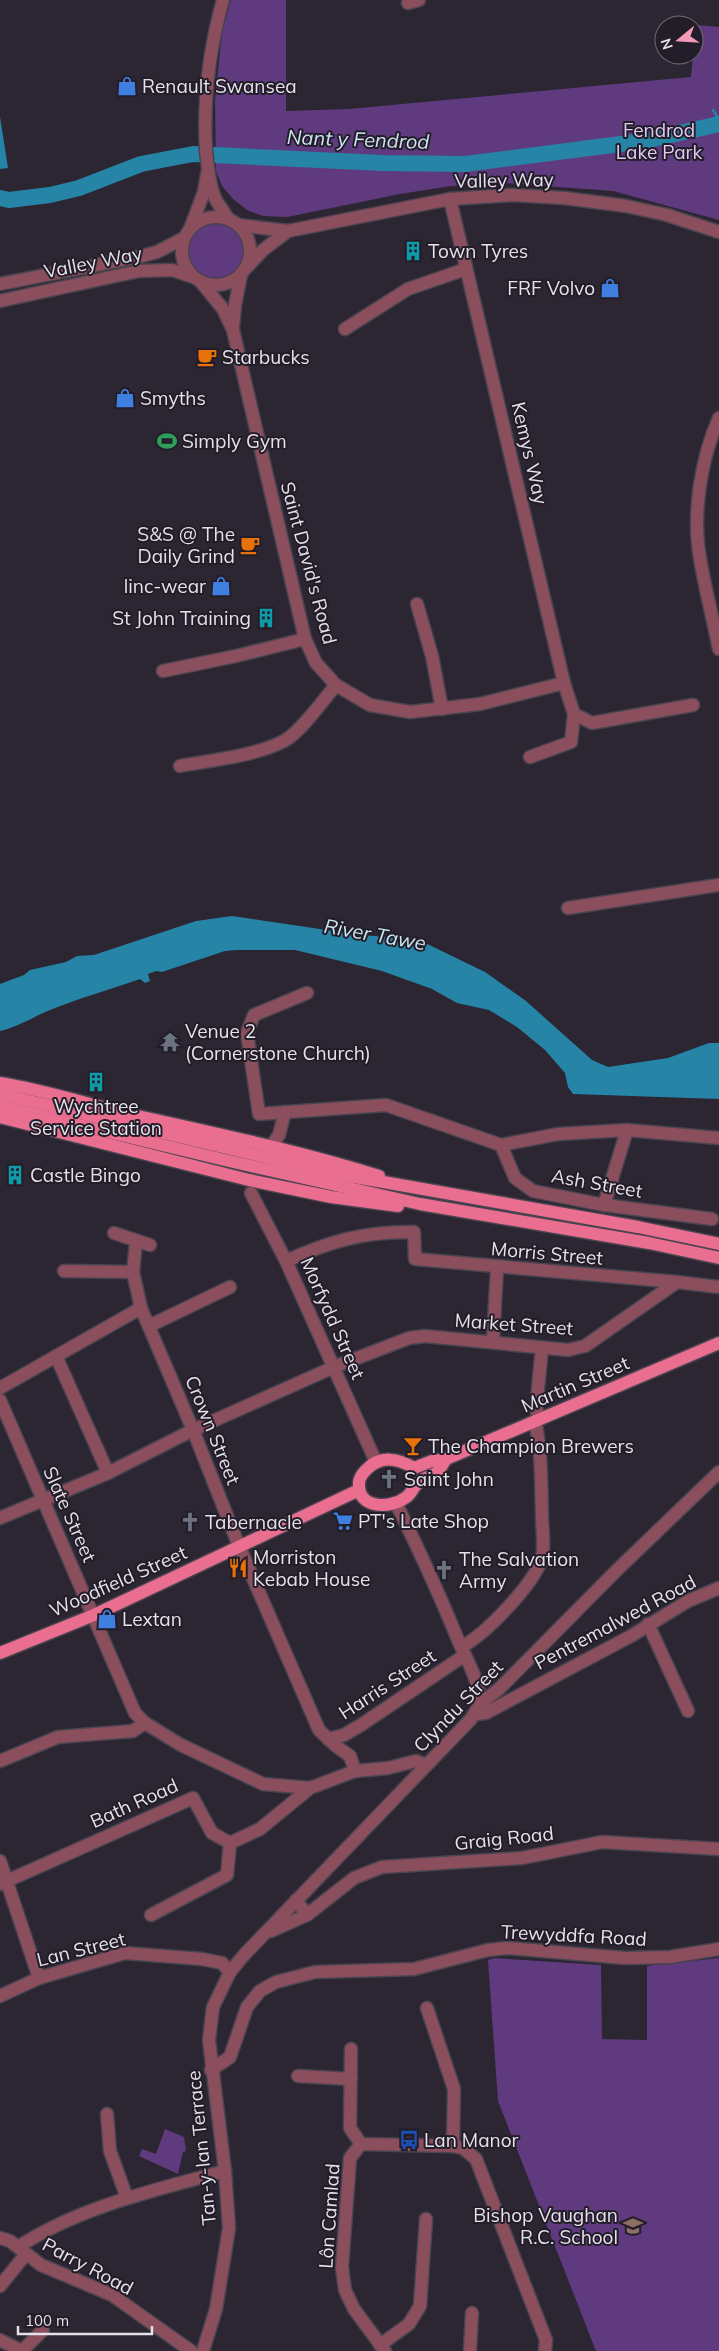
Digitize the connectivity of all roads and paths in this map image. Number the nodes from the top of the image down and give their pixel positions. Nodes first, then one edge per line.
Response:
1 (223, 0) edge
2 (208, 167) junction
3 (450, 199) junction
4 (233, 222) junction
5 (288, 230) junction
6 (719, 232) edge
7 (187, 233) junction
8 (466, 268) junction
9 (244, 271) junction
10 (197, 280) junction
11 (0, 284) edge
12 (0, 301) edge
13 (345, 329) dead end
14 (233, 330) junction
15 (719, 418) edge
16 (417, 604) dead end
17 (305, 639) junction
18 (719, 649) edge
19 (163, 671) dead end
20 (564, 683) junction
21 (336, 685) junction
22 (694, 705) dead end
23 (442, 709) junction
24 (574, 714) junction
25 (530, 757) dead end
26 (180, 766) dead end
27 (719, 885) edge
28 (568, 908) dead end
29 (307, 993) dead end
30 (0, 1083) edge
31 (0, 1094) edge
32 (0, 1106) edge
33 (285, 1112) junction
34 (0, 1117) edge
35 (627, 1130) junction
36 (719, 1138) edge
37 (272, 1145) junction
38 (501, 1145) junction
39 (427, 1191) junction
40 (251, 1193) dead end
41 (420, 1204) junction
42 (604, 1205) junction
43 (712, 1219) dead end
44 (114, 1233) dead end
45 (136, 1242) junction
46 (719, 1244) edge
47 (150, 1245) dead end
48 (719, 1258) edge
49 (286, 1261) junction
50 (497, 1268) junction
51 (64, 1271) dead end
52 (133, 1272) junction
53 (677, 1282) junction
54 (230, 1287) dead end
55 (719, 1287) edge
56 (141, 1308) junction
57 (149, 1326) junction
58 (493, 1341) junction
59 (719, 1343) edge
60 (542, 1348) junction
61 (56, 1356) junction
62 (334, 1367) junction
63 (0, 1388) edge
64 (0, 1400) edge
65 (538, 1420) junction
66 (193, 1430) junction
67 (446, 1459) junction
68 (376, 1462) junction
69 (414, 1468) junction
70 (719, 1472) edge
71 (108, 1473) junction
72 (417, 1484) junction
73 (359, 1490) junction
74 (44, 1500) junction
75 (396, 1503) junction
76 (0, 1518) edge
77 (240, 1546) junction
78 (719, 1588) edge
79 (94, 1615) junction
80 (648, 1624) junction
81 (463, 1651) junction
82 (0, 1653) edge
83 (478, 1709) junction
84 (688, 1711) dead end
85 (145, 1723) junction
86 (328, 1739) junction
87 (0, 1761) edge
88 (426, 1765) junction
89 (355, 1771) junction
90 (310, 1788) junction
91 (230, 1843) junction
92 (719, 1849) edge
93 (0, 1861) edge
94 (3, 1882) edge
95 (296, 1900) junction
96 (307, 1914) junction
97 (151, 1915) dead end
98 (266, 1934) junction
99 (719, 1949) edge
100 (230, 1972) junction
101 (38, 1978) junction
102 (0, 1996) edge
103 (427, 2008) dead end
104 (351, 2049) dead end
105 (211, 2070) junction
106 (298, 2076) dead end
107 (351, 2079) junction
108 (107, 2114) dead end
109 (361, 2144) junction
110 (453, 2146) junction
111 (225, 2171) junction
112 (127, 2198) junction
113 (426, 2219) dead end
114 (0, 2238) edge
115 (22, 2250) junction
116 (0, 2286) edge
117 (472, 2312) dead end
118 (43, 2330) dead end
119 (0, 2340) edge
120 (382, 2348) edge
121 (20, 2350) edge
122 (186, 2350) edge
123 (203, 2351) edge
124 (470, 2351) edge
125 (546, 2351) edge

1 - 2 street
2 - 4 street
2 - 7 street
3 - 5 street, Valley Way
3 - 6 street, Valley Way
3 - 8 street, Kemys Way
4 - 5 street, Valley Way
4 - 7 street
4 - 9 street
5 - 9 street, Valley Way
7 - 10 street
7 - 11 street, Valley Way
8 - 13 street
8 - 20 street, Kemys Way
9 - 10 street
9 - 14 street, Saint David's Road
10 - 12 street, Valley Way
10 - 14 street, Saint David's Road
14 - 17 street, Saint David's Road
15 - 18 street
16 - 23 street
17 - 19 street
17 - 21 street, Saint David's Road
20 - 23 street, Saint David's Road
20 - 24 street, Kemys Way
21 - 23 street, Saint David's Road
21 - 26 street
22 - 24 street
24 - 25 street
27 - 28 street
29 - 33 street
30 - 37 main road
31 - 39 main road
32 - 41 main road
33 - 37 street
33 - 38 street
34 - 41 main road
35 - 36 street
35 - 38 street
35 - 42 street
37 - 39 main road
38 - 42 street, Ash Street
39 - 46 main road
40 - 49 street, Morfydd Street
41 - 48 main road
42 - 43 street, Ash Street
44 - 45 street
45 - 47 street
45 - 52 street, Crown Street
49 - 50 street, Morris Street
49 - 62 street, Morfydd Street
50 - 53 street, Morris Street
50 - 58 street
51 - 52 street
52 - 56 street, Crown Street
53 - 55 street, Morris Street
53 - 60 street, Market Street
54 - 57 street
56 - 57 street, Crown Street
56 - 61 street
57 - 66 street, Crown Street
58 - 60 street, Market Street
58 - 62 street, Market Street
59 - 65 main road, Martin Street
60 - 65 street, Harris Street
61 - 63 street
61 - 71 street
62 - 66 street, Market Street
62 - 68 street, Morfydd Street
64 - 74 street, Slate Street
65 - 67 main road, Martin Street
65 - 81 street, Harris Street
66 - 71 street, Market Street
66 - 77 street, Crown Street
67 - 69 main road
67 - 72 main road
68 - 69 main road
68 - 73 main road
69 - 72 main road
70 - 83 street, Clyndu Street
71 - 74 street, Market Street
72 - 75 main road
73 - 75 main road
73 - 77 main road, Woodfield Street
74 - 76 street, Market Street
74 - 79 street, Slate Street
75 - 81 street
77 - 79 main road, Woodfield Street
77 - 86 street, Crown Street
78 - 80 street, Pentremalwed Road
79 - 82 main road, Woodfield Street
79 - 85 street, Slate Street
80 - 83 street, Pentremalwed Road
80 - 84 street
81 - 83 street
81 - 86 street, Harris Street
83 - 88 street, Clyndu Street
85 - 87 street
85 - 90 street, Slate Street
86 - 89 street, Crown Street
88 - 89 street
88 - 95 street, Clyndu Street
89 - 90 street
90 - 91 street
91 - 94 street, Bath Road
91 - 97 street
92 - 96 street, Graig Road
93 - 94 street
94 - 101 street
95 - 96 street
95 - 98 street, Clyndu Street
96 - 98 street, Graig Road
98 - 100 street, Clyndu Street
99 - 105 street, Trewyddfa Road
100 - 101 street, Lan Street
100 - 105 street, Tan-y-lan Terrace
101 - 102 street, Lan Street
103 - 110 street
104 - 107 street, Lôn Camlad
105 - 111 street, Tan-y-lan Terrace
106 - 107 street
107 - 109 street, Lôn Camlad
108 - 112 street
109 - 110 street
109 - 120 street, Lôn Camlad
110 - 125 street
111 - 112 street
111 - 123 street, Tan-y-lan Terrace
112 - 115 street
113 - 120 street
114 - 115 street, Parry Road
115 - 116 street
115 - 122 street, Parry Road
117 - 124 street
118 - 121 street
119 - 121 street

